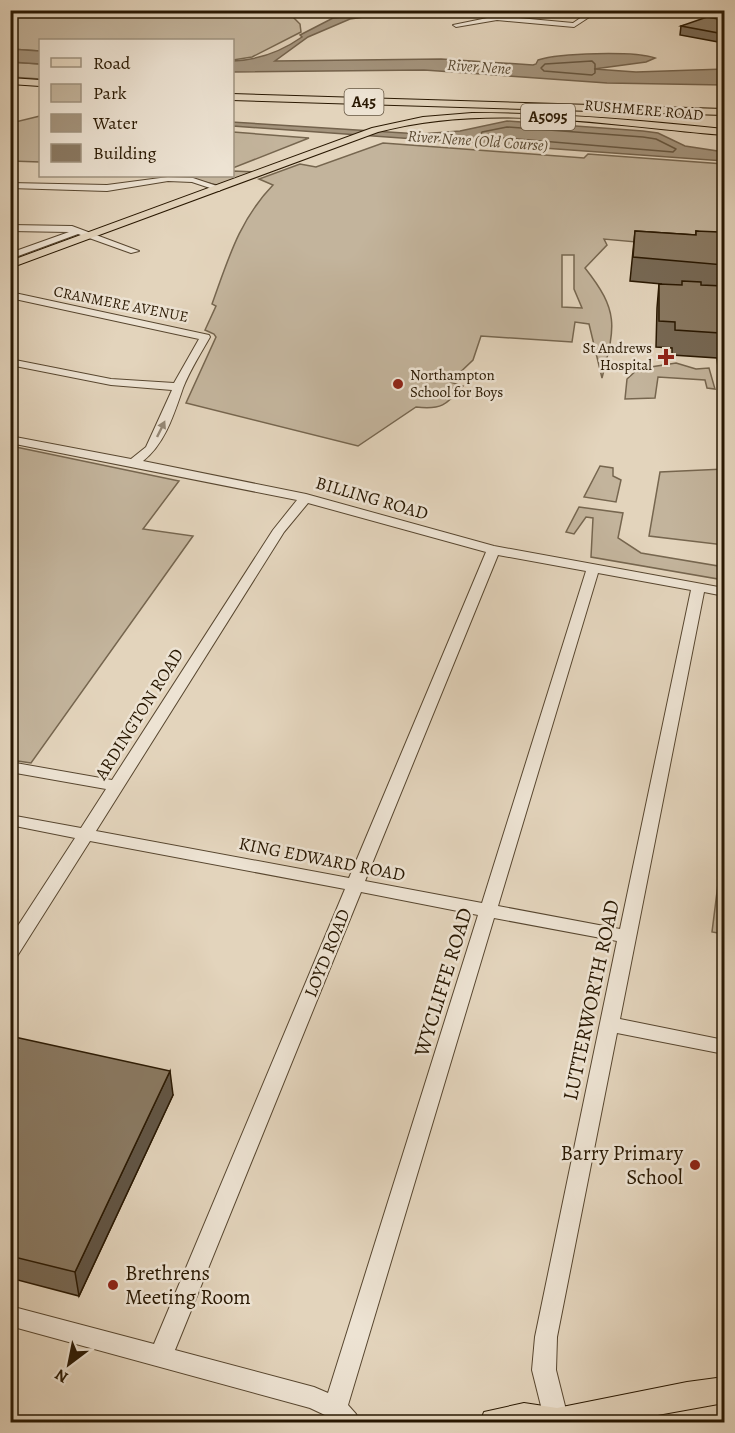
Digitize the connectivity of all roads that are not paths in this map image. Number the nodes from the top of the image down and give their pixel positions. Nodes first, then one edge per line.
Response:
1 (597, 10) edge
2 (678, 10) edge
3 (724, 20) edge
4 (456, 25) dead end
5 (10, 83) edge
6 (39, 85) edge
7 (234, 95) edge
8 (234, 95) edge
9 (670, 99) dead end
10 (514, 101) junction
11 (724, 108) edge
12 (724, 132) edge
13 (10, 185) edge
14 (219, 188) junction
15 (10, 228) edge
16 (79, 231) junction
17 (91, 235) junction
18 (134, 251) dead end
19 (10, 256) edge
20 (10, 265) edge
21 (10, 295) edge
22 (10, 362) edge
23 (178, 387) junction
24 (10, 439) edge
25 (133, 463) junction
26 (306, 498) junction
27 (493, 550) junction
28 (593, 569) junction
29 (698, 587) junction
30 (724, 592) edge
31 (10, 767) edge
32 (117, 786) junction
33 (10, 820) edge
34 (86, 834) junction
35 (355, 885) junction
36 (488, 910) junction
37 (627, 937) junction
38 (10, 953) edge
39 (609, 1024) junction
40 (724, 1047) edge
41 (10, 1316) edge
42 (161, 1356) junction
43 (724, 1390) edge
44 (342, 1415) edge
45 (603, 1418) edge
46 (494, 1422) edge
47 (556, 1422) edge

1 - 4 street
2 - 3 highway
5 - 6 highway
7 - 10 highway, A45
8 - 11 highway, A45
9 - 10 highway
10 - 11 highway, A45
12 - 14 main road, RUSHMERE ROAD / A5095
13 - 14 street
14 - 17 main road, RUSHMERE ROAD / A5095
15 - 16 street
16 - 17 street
16 - 19 street
17 - 18 street
17 - 20 main road, RUSHMERE ROAD / A5095
21 - 23 street, CRANMERE AVENUE
22 - 23 street
25 -> 23 street
24 - 25 street, BILLING ROAD
25 - 26 street, BILLING ROAD
26 - 27 street, BILLING ROAD
26 - 32 street, ARDINGTON ROAD
27 - 28 street, BILLING ROAD
27 - 35 street, LOYD ROAD
28 - 29 street, BILLING ROAD
28 - 36 street, WYCLIFFE ROAD
29 - 30 street, BILLING ROAD
29 - 37 street, LUTTERWORTH ROAD
31 - 32 street
32 - 34 street, ARDINGTON ROAD
33 - 34 street, KING EDWARD ROAD
34 - 35 street, KING EDWARD ROAD
34 - 38 street, ARDINGTON ROAD
35 - 36 street, KING EDWARD ROAD
35 - 42 street, LOYD ROAD
36 - 37 street, KING EDWARD ROAD
36 - 44 street, WYCLIFFE ROAD
37 - 39 street, LUTTERWORTH ROAD
39 - 40 street
39 - 47 street, LUTTERWORTH ROAD
41 - 42 street
42 - 44 street
43 - 45 main road
45 - 47 main road
46 - 47 main road

